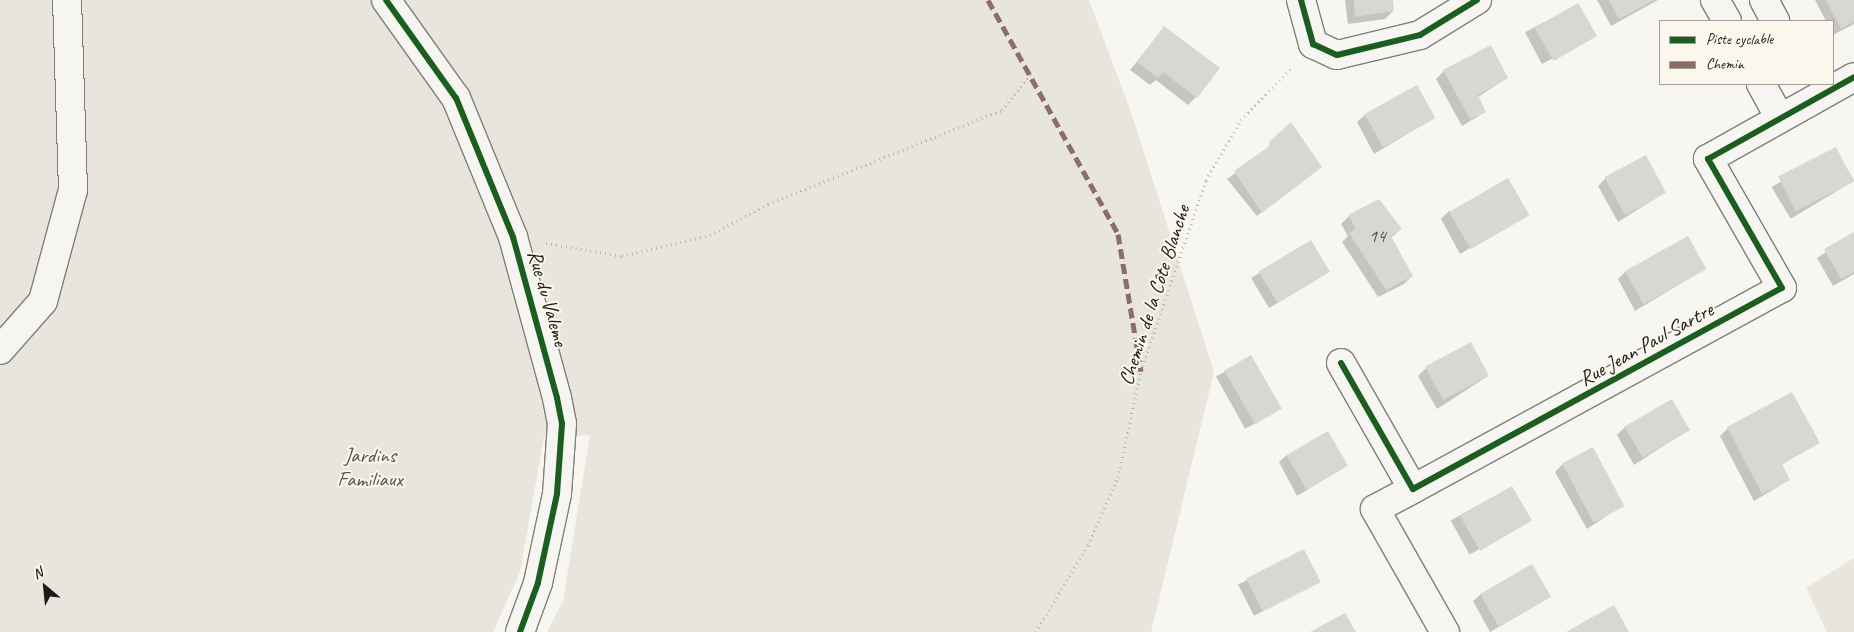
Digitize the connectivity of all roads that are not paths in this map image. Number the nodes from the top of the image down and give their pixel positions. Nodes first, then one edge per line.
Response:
1 (67, 0) edge
2 (386, 0) edge
3 (1301, 0) edge
4 (1477, 0) edge
5 (1715, 0) edge
6 (1764, 0) edge
7 (1726, 20) edge
8 (1774, 20) edge
9 (1854, 77) edge
10 (1834, 84) edge
11 (1763, 85) edge
12 (1830, 85) edge
13 (1812, 91) edge
14 (1780, 118) junction
15 (0, 350) edge
16 (1341, 363) dead end
17 (1413, 489) junction
18 (520, 632) edge
19 (1444, 632) edge

1 - 15 street
2 - 18 street, Rue du Valeme
3 - 4 street
5 - 7 street
6 - 8 street
9 - 10 street, Rue Jean Paul Sartre
11 - 14 street
12 - 13 street, Rue Jean Paul Sartre
13 - 14 street, Rue Jean Paul Sartre
14 - 17 street, Rue Jean Paul Sartre
16 - 17 street
17 - 19 street, Rue Jean Paul Sartre

